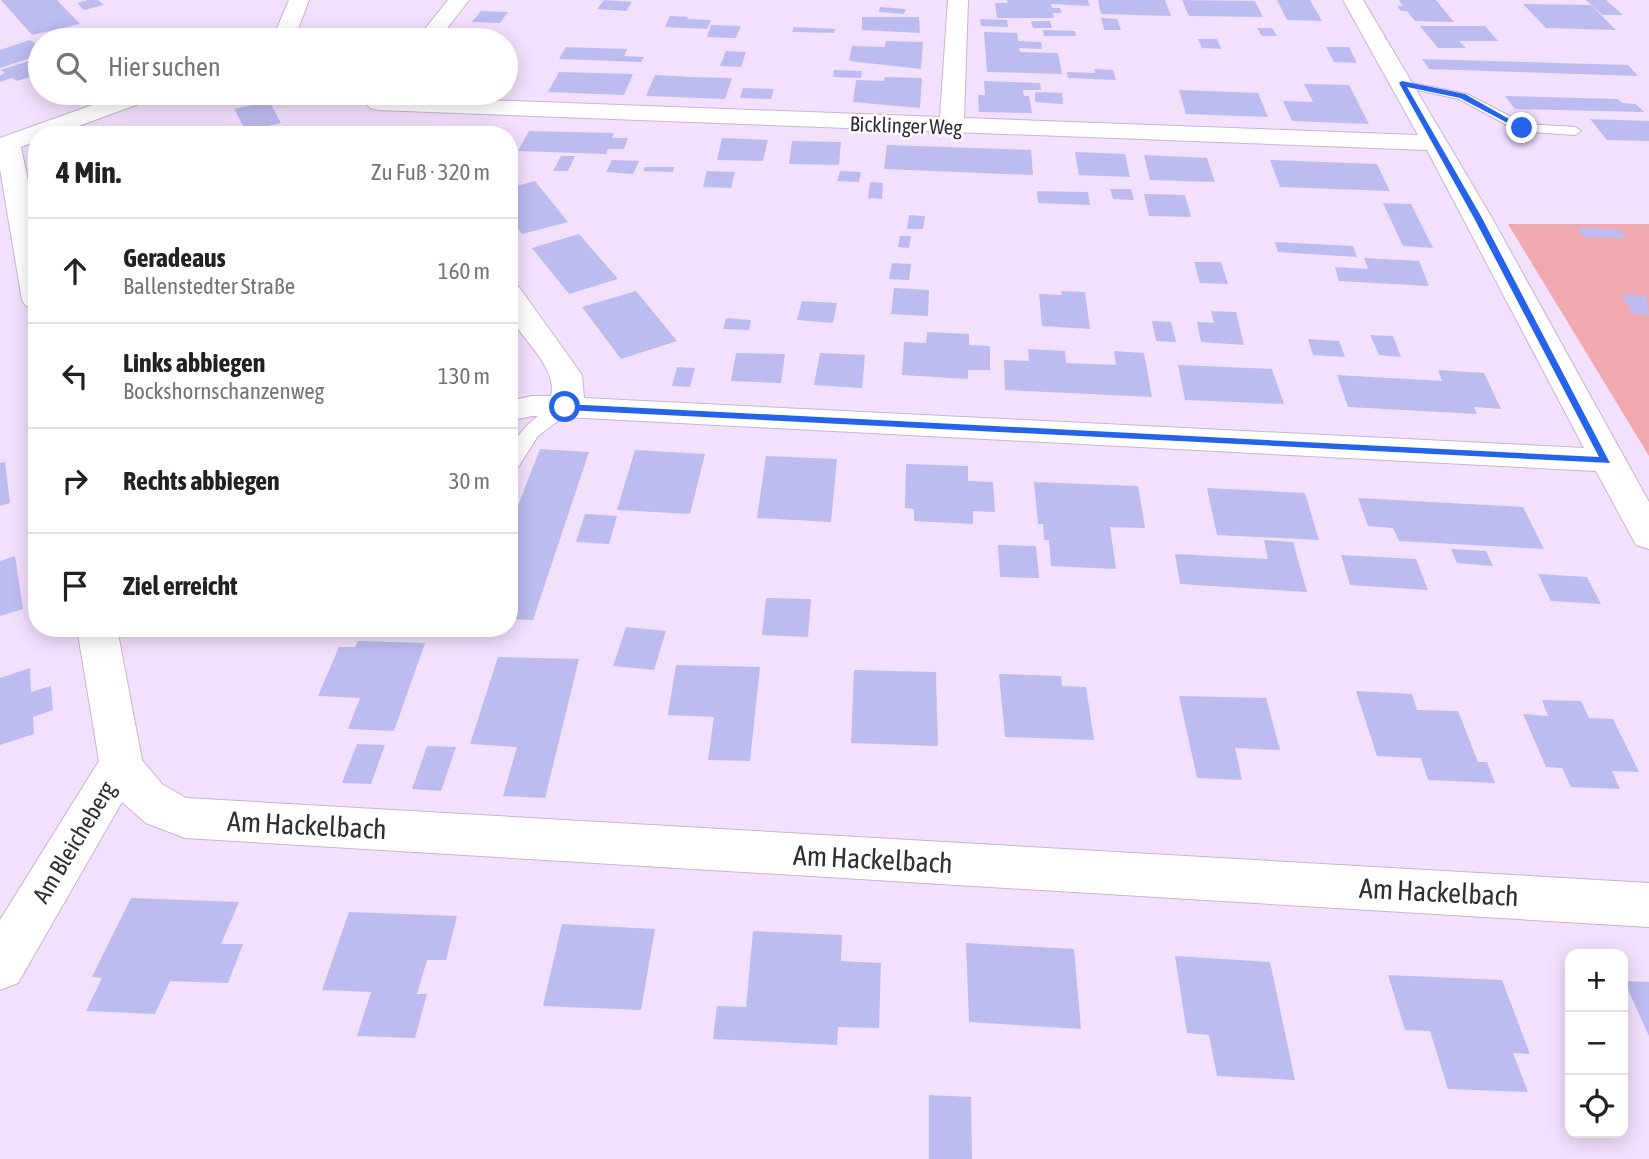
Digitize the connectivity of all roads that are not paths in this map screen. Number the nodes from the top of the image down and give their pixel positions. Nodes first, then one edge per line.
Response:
1 (299, 0) edge
2 (459, 0) edge
3 (958, 0) edge
4 (1353, 0) edge
5 (288, 28) edge
6 (437, 28) edge
7 (1402, 83) junction
8 (518, 104) edge
9 (113, 105) edge
10 (382, 105) edge
11 (393, 124) dead end
12 (54, 126) edge
13 (951, 127) junction
14 (1575, 131) dead end
15 (28, 135) edge
16 (1433, 143) junction
17 (4, 144) edge
18 (28, 257) edge
19 (518, 306) edge
20 (565, 407) junction
21 (518, 409) edge
22 (518, 451) edge
23 (1606, 460) junction
24 (1649, 536) edge
25 (99, 637) edge
26 (121, 763) junction
27 (1649, 905) edge
28 (0, 966) edge

1 - 5 street
2 - 6 street
3 - 13 street
4 - 7 street
7 - 14 lane
7 - 16 street
8 - 13 street, Bicklinger Weg
9 - 12 street
10 - 11 street
13 - 16 street, Bicklinger Weg
15 - 17 street
16 - 23 street
17 - 18 street
19 - 20 street
20 - 21 street
20 - 22 lane
20 - 23 street
23 - 24 street
25 - 26 street, Am Bleicheberg
26 - 27 street, Am Hackelbach
26 - 28 street, Am Bleicheberg

